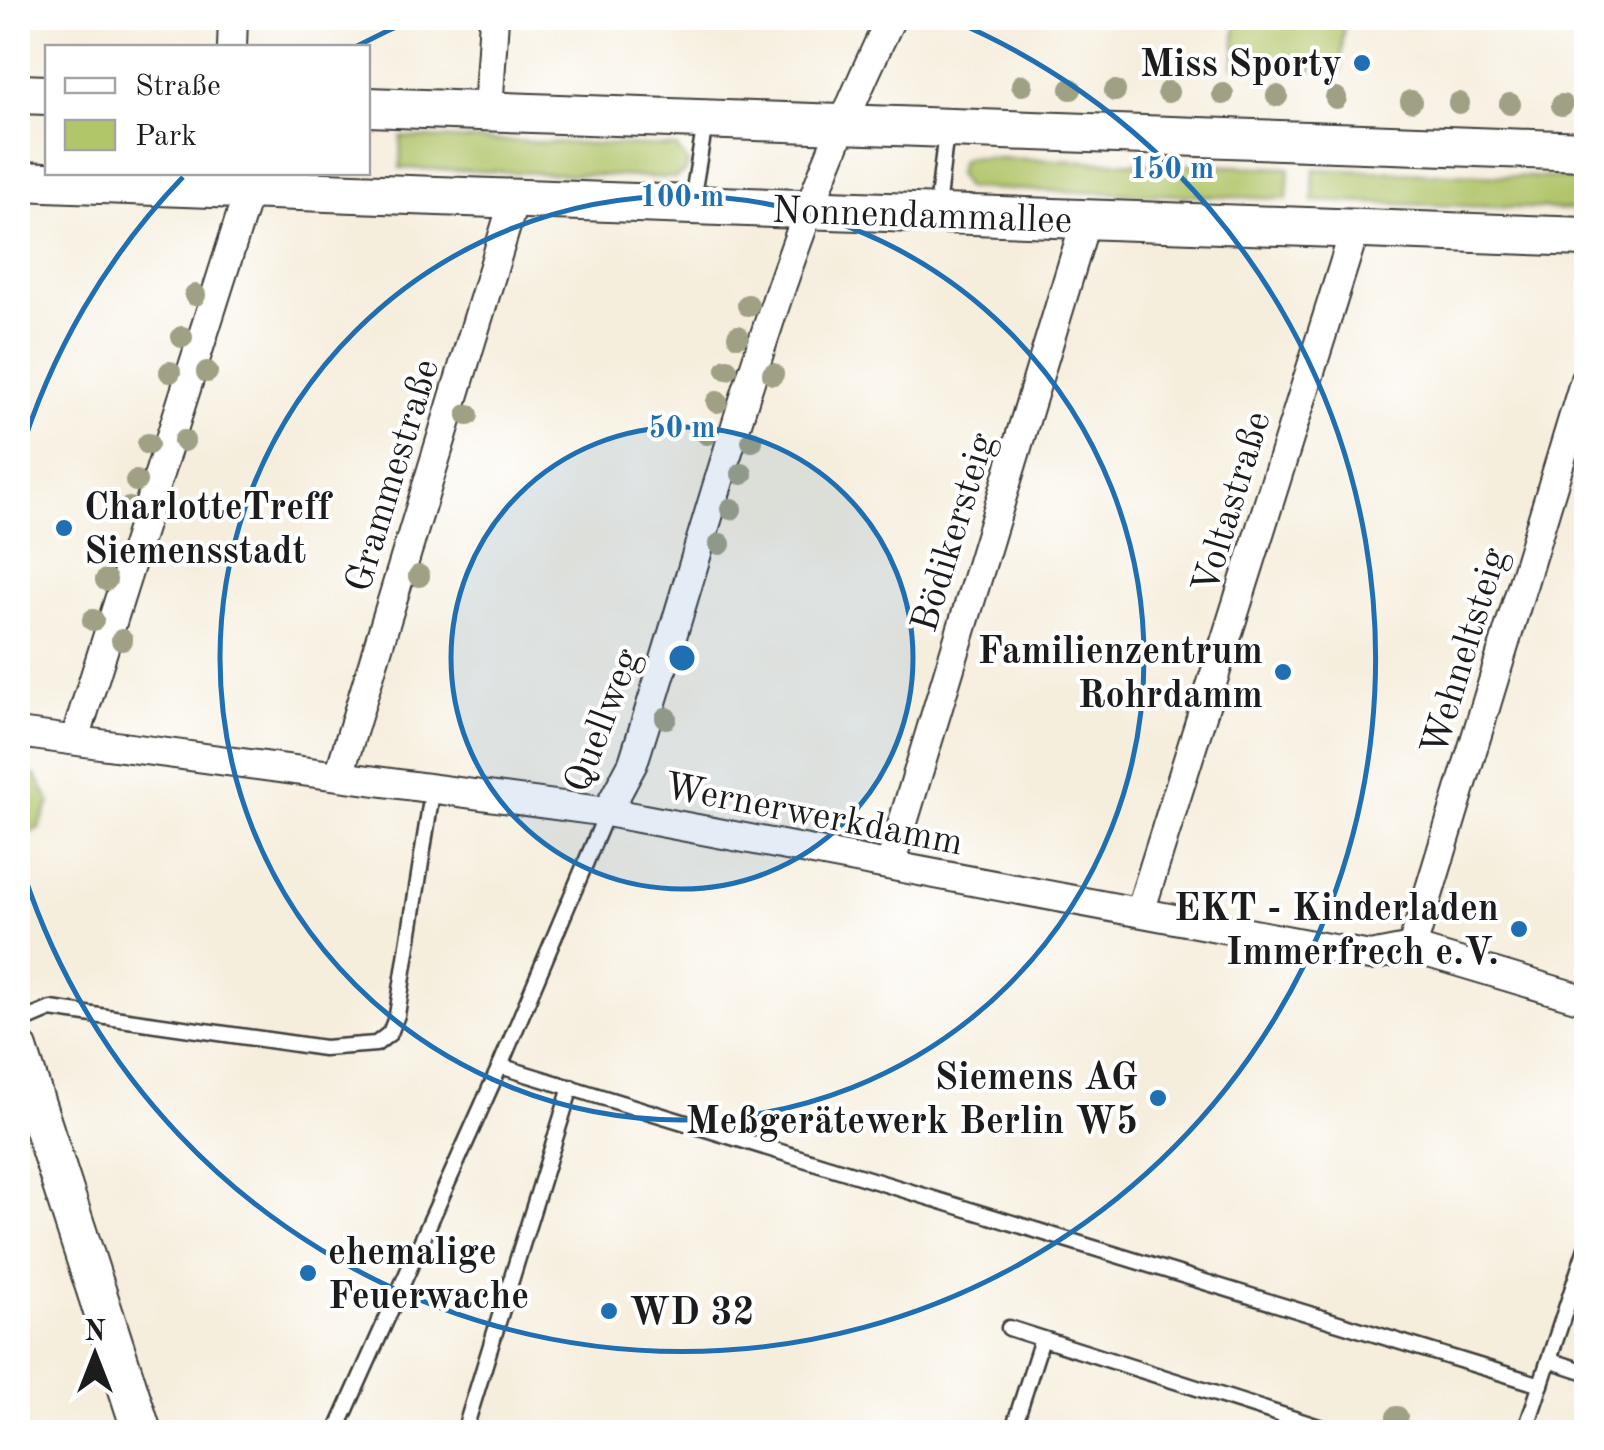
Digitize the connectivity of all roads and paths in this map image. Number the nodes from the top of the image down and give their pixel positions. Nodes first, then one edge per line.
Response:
1 (233, 18) edge
2 (494, 18) edge
3 (891, 18) edge
4 (232, 45) edge
5 (18, 94) edge
6 (45, 96) edge
7 (370, 107) edge
8 (488, 111) junction
9 (706, 119) junction
10 (840, 124) junction
11 (946, 128) junction
12 (1586, 151) edge
13 (18, 181) edge
14 (249, 190) junction
15 (514, 200) junction
16 (692, 206) junction
17 (806, 210) junction
18 (936, 215) junction
19 (1086, 220) junction
20 (1355, 230) junction
21 (1586, 237) edge
22 (1586, 376) edge
23 (18, 732) edge
24 (75, 738) junction
25 (340, 772) junction
26 (433, 785) junction
27 (607, 812) junction
28 (890, 866) junction
29 (1140, 912) junction
30 (1412, 948) junction
31 (1586, 1000) edge
32 (18, 1023) edge
33 (18, 1049) edge
34 (500, 1066) junction
35 (571, 1088) junction
36 (1586, 1248) edge
37 (1009, 1328) dead end
38 (1042, 1339) junction
39 (1549, 1360) junction
40 (1586, 1372) edge
41 (1540, 1386) junction
42 (142, 1432) edge
43 (336, 1432) edge
44 (464, 1432) edge
45 (1012, 1432) edge
46 (1336, 1432) edge
47 (1525, 1432) edge

1 - 4 street
2 - 8 street
3 - 10 street, Quellweg
5 - 6 main road
7 - 8 main road
8 - 9 main road
9 - 10 main road
9 - 16 lane
10 - 11 main road
10 - 17 street, Quellweg
11 - 12 main road
11 - 18 lane
13 - 14 main road, Nonnendammallee
14 - 15 main road, Nonnendammallee
14 - 24 street
15 - 16 main road, Nonnendammallee
15 - 25 street, Grammestraße
16 - 17 main road, Nonnendammallee
17 - 18 main road, Nonnendammallee
17 - 27 street, Quellweg
18 - 19 main road, Nonnendammallee
19 - 20 main road, Nonnendammallee
19 - 28 street, Bödikersteig
20 - 21 main road, Nonnendammallee
20 - 29 street, Voltastraße
22 - 30 street, Wehneltsteig
23 - 24 street, Wernerwerkdamm
24 - 25 street, Wernerwerkdamm
25 - 26 street, Wernerwerkdamm
26 - 27 street, Wernerwerkdamm
26 - 32 lane
27 - 28 street, Wernerwerkdamm
27 - 34 lane, Quellweg
28 - 29 street, Wernerwerkdamm
29 - 30 street, Wernerwerkdamm
30 - 31 street, Wernerwerkdamm
33 - 42 main road
34 - 35 lane
34 - 43 lane, Quellweg
35 - 41 lane
35 - 44 lane
36 - 39 lane
37 - 38 lane
38 - 45 lane
38 - 46 lane
39 - 40 lane
39 - 41 lane
41 - 47 lane

